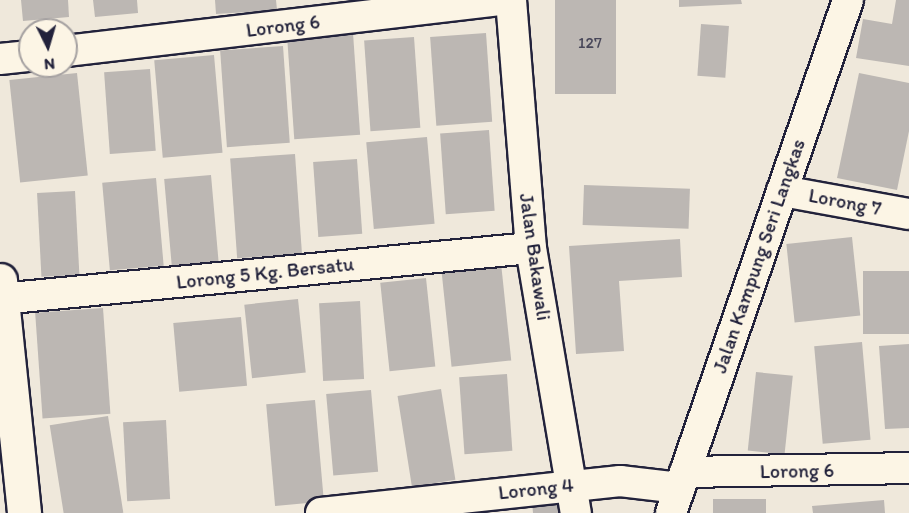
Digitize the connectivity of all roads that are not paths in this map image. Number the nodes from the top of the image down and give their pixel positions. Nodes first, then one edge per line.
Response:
1 (499, 0) edge
2 (511, 0) edge
3 (848, 0) edge
4 (78, 50) edge
5 (18, 57) edge
6 (0, 59) edge
7 (782, 190) junction
8 (909, 214) edge
9 (531, 248) junction
10 (1, 293) edge
11 (909, 468) edge
12 (674, 489) edge
13 (574, 499) edge
14 (24, 513) edge
15 (321, 513) edge

1 - 4 street, Lorong 6
2 - 9 street, Jalan Bakawali
3 - 7 street, Jalan Kampung Seri Langkas
5 - 6 street
7 - 8 street, Lorong 7
7 - 12 street, Jalan Kampung Seri Langkas
9 - 10 street, Lorong 5 Kg. Bersatu
9 - 13 street, Jalan Bakawali
10 - 14 street
11 - 12 street, Lorong 6
12 - 13 street, Lorong 4
13 - 15 street, Lorong 4

